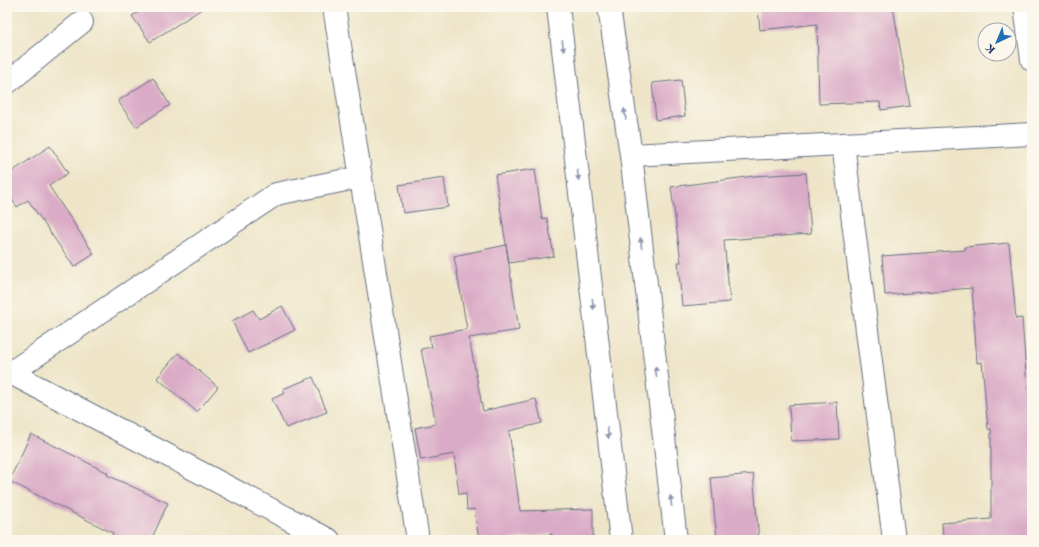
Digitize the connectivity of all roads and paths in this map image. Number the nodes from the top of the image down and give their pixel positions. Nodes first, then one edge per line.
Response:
1 (334, 7) edge
2 (558, 7) edge
3 (609, 7) edge
4 (1025, 7) edge
5 (82, 22) dead end
6 (1032, 60) edge
7 (7, 83) edge
8 (1032, 134) edge
9 (842, 144) junction
10 (631, 155) junction
11 (360, 177) junction
12 (9, 372) edge
13 (329, 540) edge
14 (418, 540) edge
15 (621, 540) edge
16 (676, 540) edge
17 (894, 540) edge

1 - 11 street
2 -> 15 street
10 -> 3 street
4 - 6 street
5 - 7 street
8 - 9 street
9 - 10 street
9 - 17 street
16 -> 10 street
11 - 12 street
11 - 14 street
12 - 13 street

